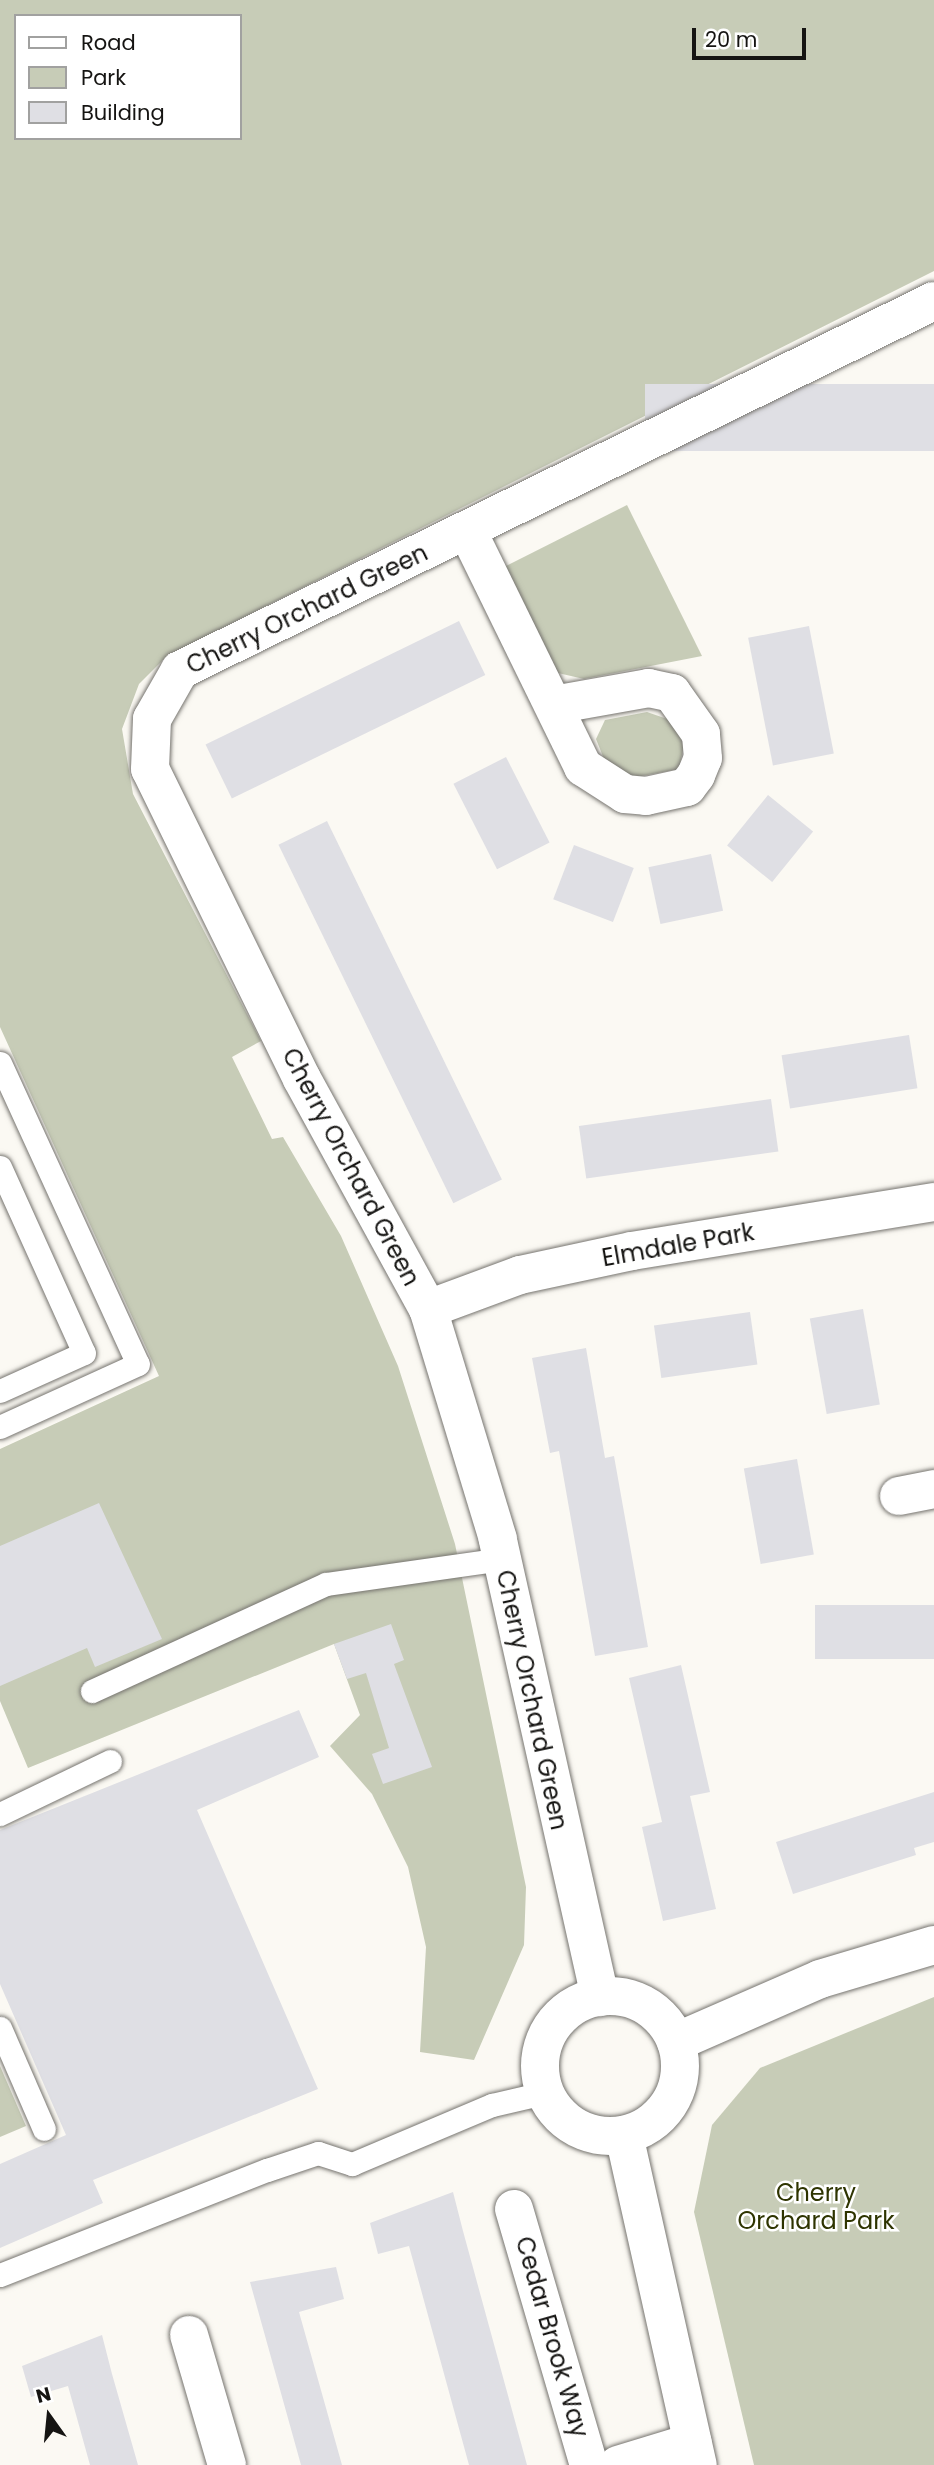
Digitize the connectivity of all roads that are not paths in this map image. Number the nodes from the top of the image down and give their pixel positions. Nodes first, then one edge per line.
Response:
1 (934, 302) edge
2 (467, 530) junction
3 (554, 705) dead end
4 (0, 1063) edge
5 (0, 1167) edge
6 (934, 1202) edge
7 (428, 1309) junction
8 (0, 1391) edge
9 (0, 1427) edge
10 (502, 1559) junction
11 (92, 1691) dead end
12 (110, 1760) dead end
13 (0, 1814) edge
14 (934, 1945) edge
15 (600, 1997) junction
16 (0, 2028) edge
17 (676, 2042) junction
18 (544, 2093) junction
19 (44, 2129) dead end
20 (624, 2135) junction
21 (514, 2209) dead end
22 (0, 2275) edge
23 (190, 2335) dead end
24 (695, 2454) edge
25 (227, 2465) edge
26 (589, 2465) edge
27 (618, 2465) edge

1 - 2 street, Cherry Orchard Green
2 - 3 street
2 - 7 street, Cherry Orchard Green
4 - 9 lane
5 - 8 lane
6 - 7 street, Elmdale Park
7 - 10 street, Cherry Orchard Green
10 - 11 lane
10 - 15 street, Cherry Orchard Green
12 - 13 lane
14 - 17 street
15 - 17 street
15 - 18 street
16 - 19 lane
17 - 20 street
18 - 20 street
18 - 22 lane
20 - 24 street
21 - 26 street, Cedar Brook Way
23 - 25 street
24 - 27 street

